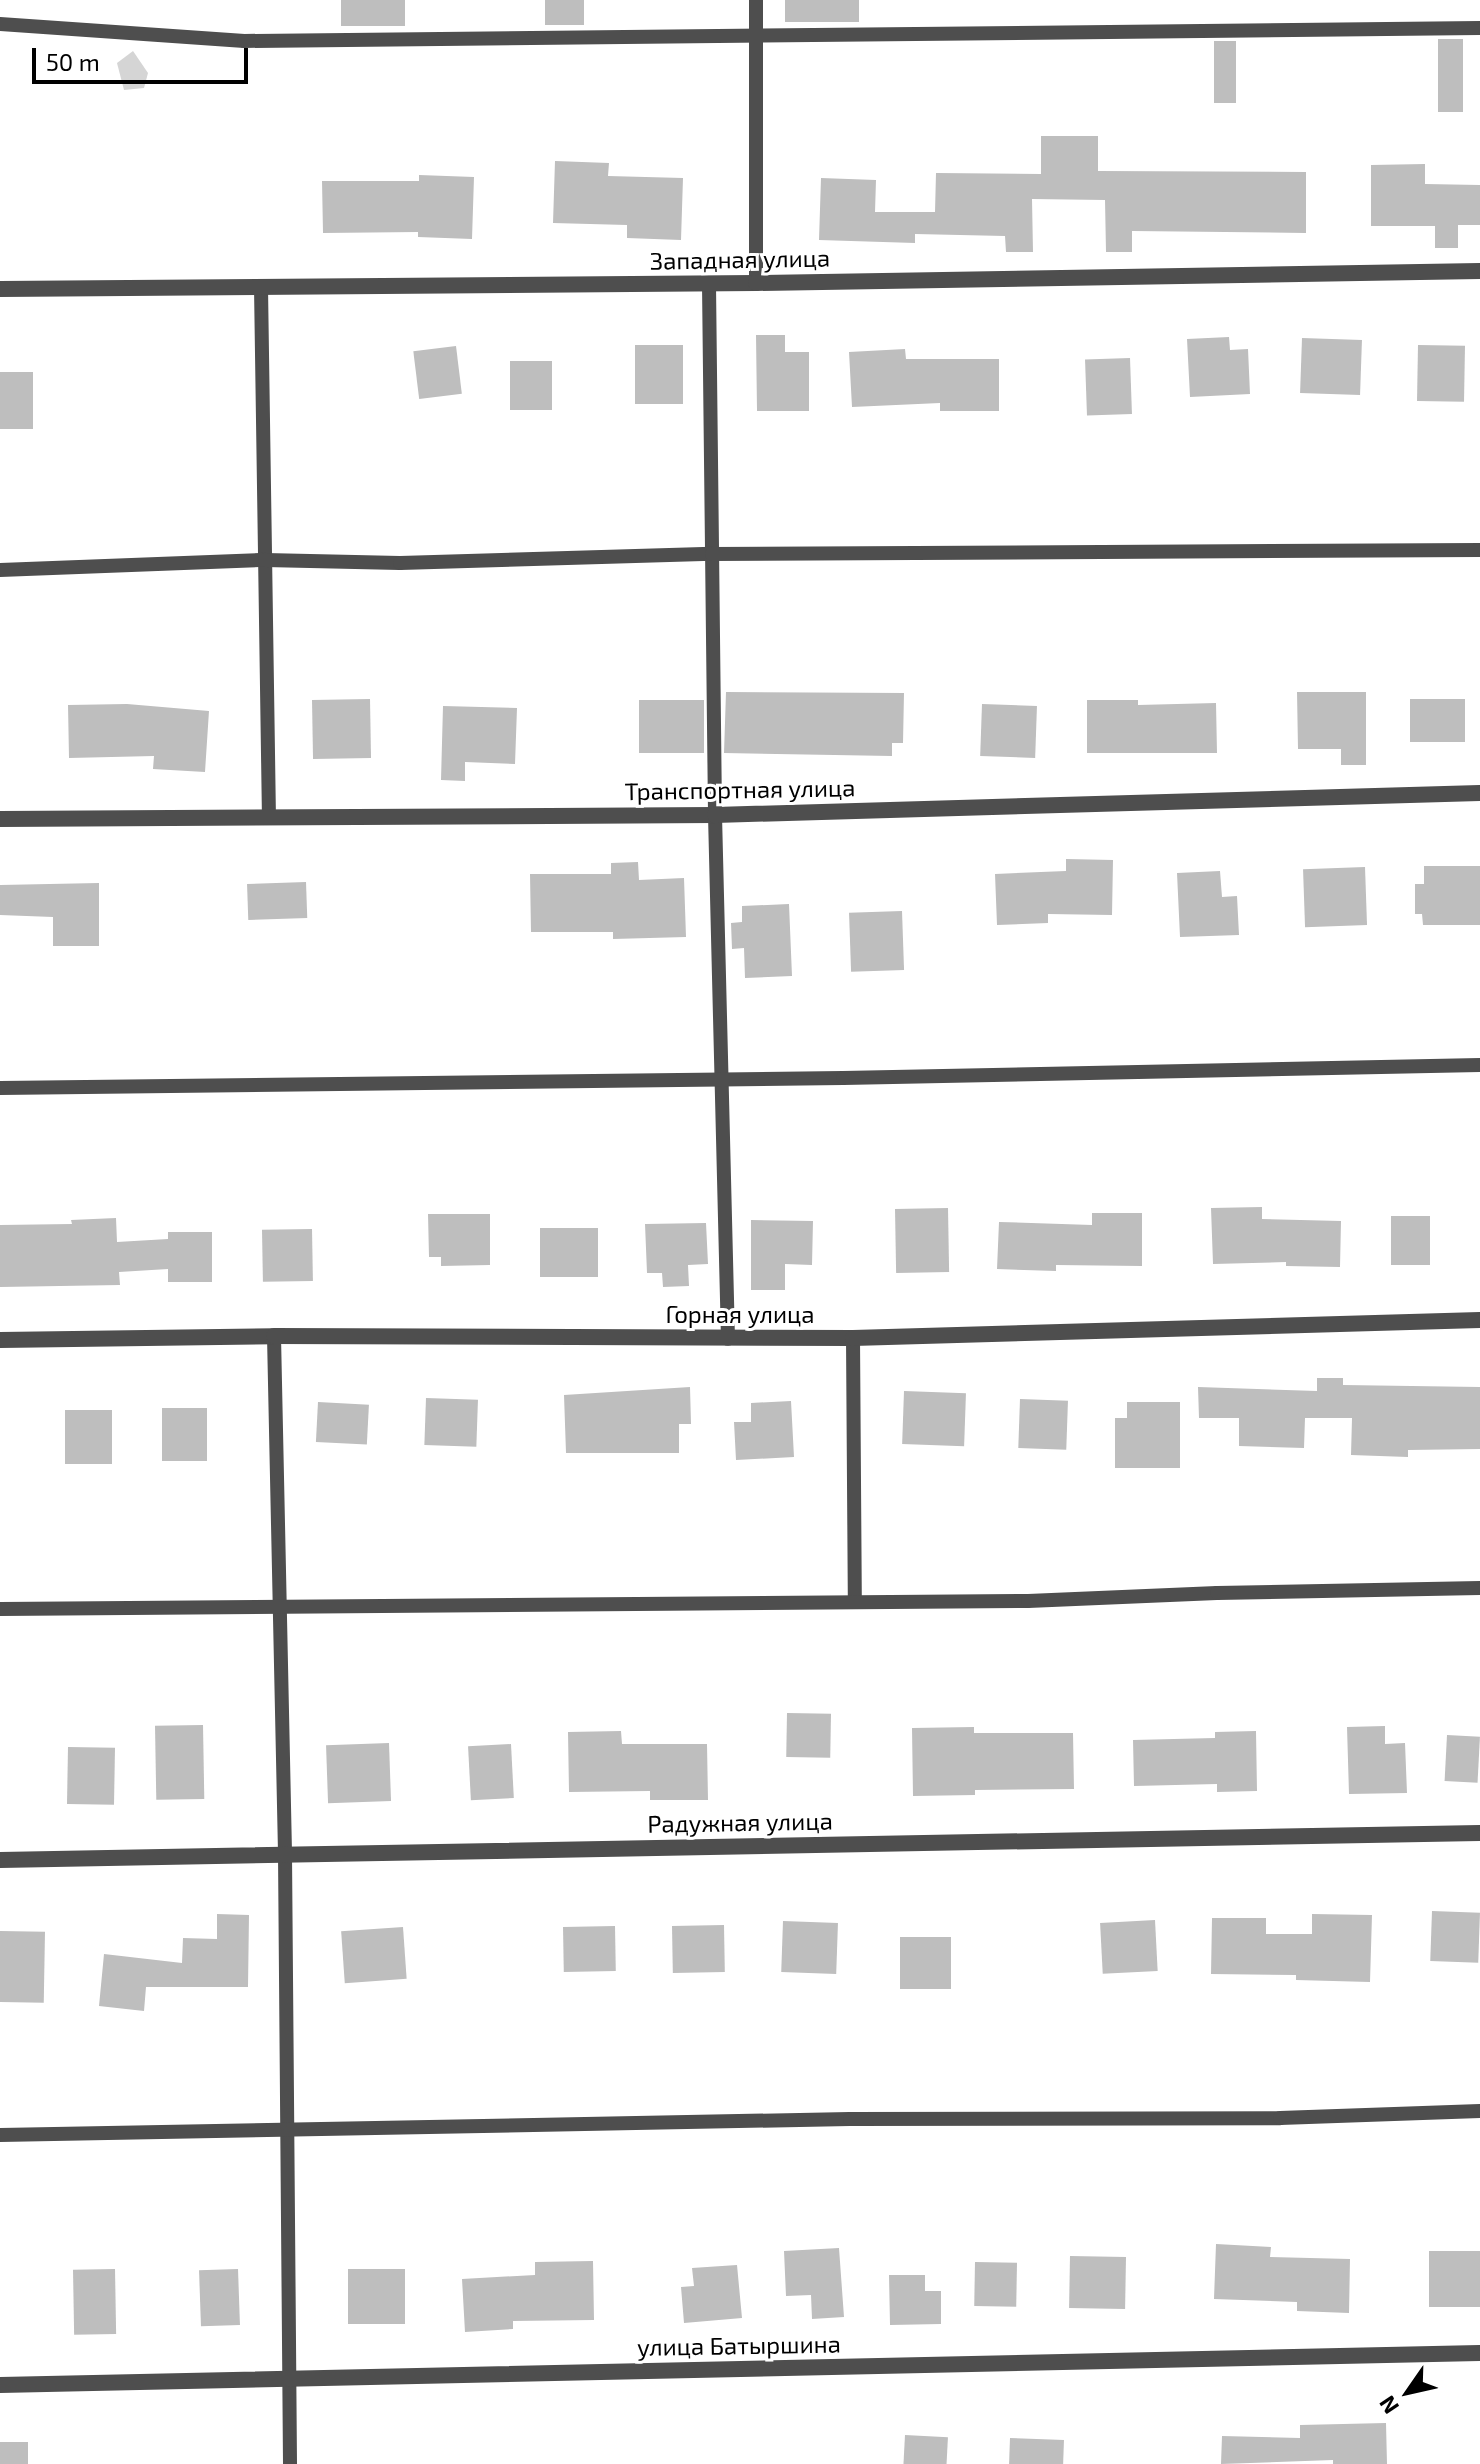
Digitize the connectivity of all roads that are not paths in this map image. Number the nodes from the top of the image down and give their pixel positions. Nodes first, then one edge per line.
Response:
1 (756, 0) edge
2 (0, 24) edge
3 (1480, 28) edge
4 (756, 37) junction
5 (1480, 271) edge
6 (756, 283) junction
7 (709, 284) junction
8 (261, 287) junction
9 (0, 289) edge
10 (1480, 550) edge
11 (712, 554) junction
12 (265, 560) junction
13 (0, 570) edge
14 (1480, 793) edge
15 (715, 815) junction
16 (269, 818) junction
17 (0, 819) edge
18 (1480, 1065) edge
19 (723, 1079) junction
20 (0, 1088) edge
21 (1480, 1320) edge
22 (274, 1336) junction
23 (853, 1338) junction
24 (728, 1339) junction
25 (0, 1340) edge
26 (1480, 1588) edge
27 (855, 1601) junction
28 (280, 1608) junction
29 (0, 1609) edge
30 (1480, 1833) edge
31 (285, 1854) junction
32 (0, 1860) edge
33 (1480, 2111) edge
34 (287, 2132) junction
35 (0, 2135) edge
36 (1480, 2353) edge
37 (290, 2378) junction
38 (0, 2385) edge
39 (290, 2464) edge

1 - 4 lane
2 - 4 lane
3 - 4 lane
4 - 6 lane
5 - 6 street, Западная улица
6 - 7 street, Западная улица
7 - 8 street, Западная улица
7 - 11 lane
8 - 9 street, Западная улица
8 - 12 lane
10 - 11 lane
11 - 12 lane
11 - 15 lane
12 - 13 lane
12 - 16 lane
14 - 15 street, Транспортная улица
15 - 16 street, Транспортная улица
15 - 19 lane
16 - 17 street, Транспортная улица
18 - 19 lane
19 - 20 lane
19 - 24 lane
21 - 23 street, Горная улица
22 - 24 street, Горная улица
22 - 25 street, Горная улица
22 - 28 lane
23 - 24 street, Горная улица
23 - 27 lane
26 - 27 lane
27 - 28 lane
28 - 29 lane
28 - 31 lane
30 - 31 street, Радужная улица
31 - 32 street, Радужная улица
31 - 34 lane
33 - 34 lane
34 - 35 lane
34 - 37 lane
36 - 37 street, улица Батыршина
37 - 38 street, улица Батыршина
37 - 39 lane

